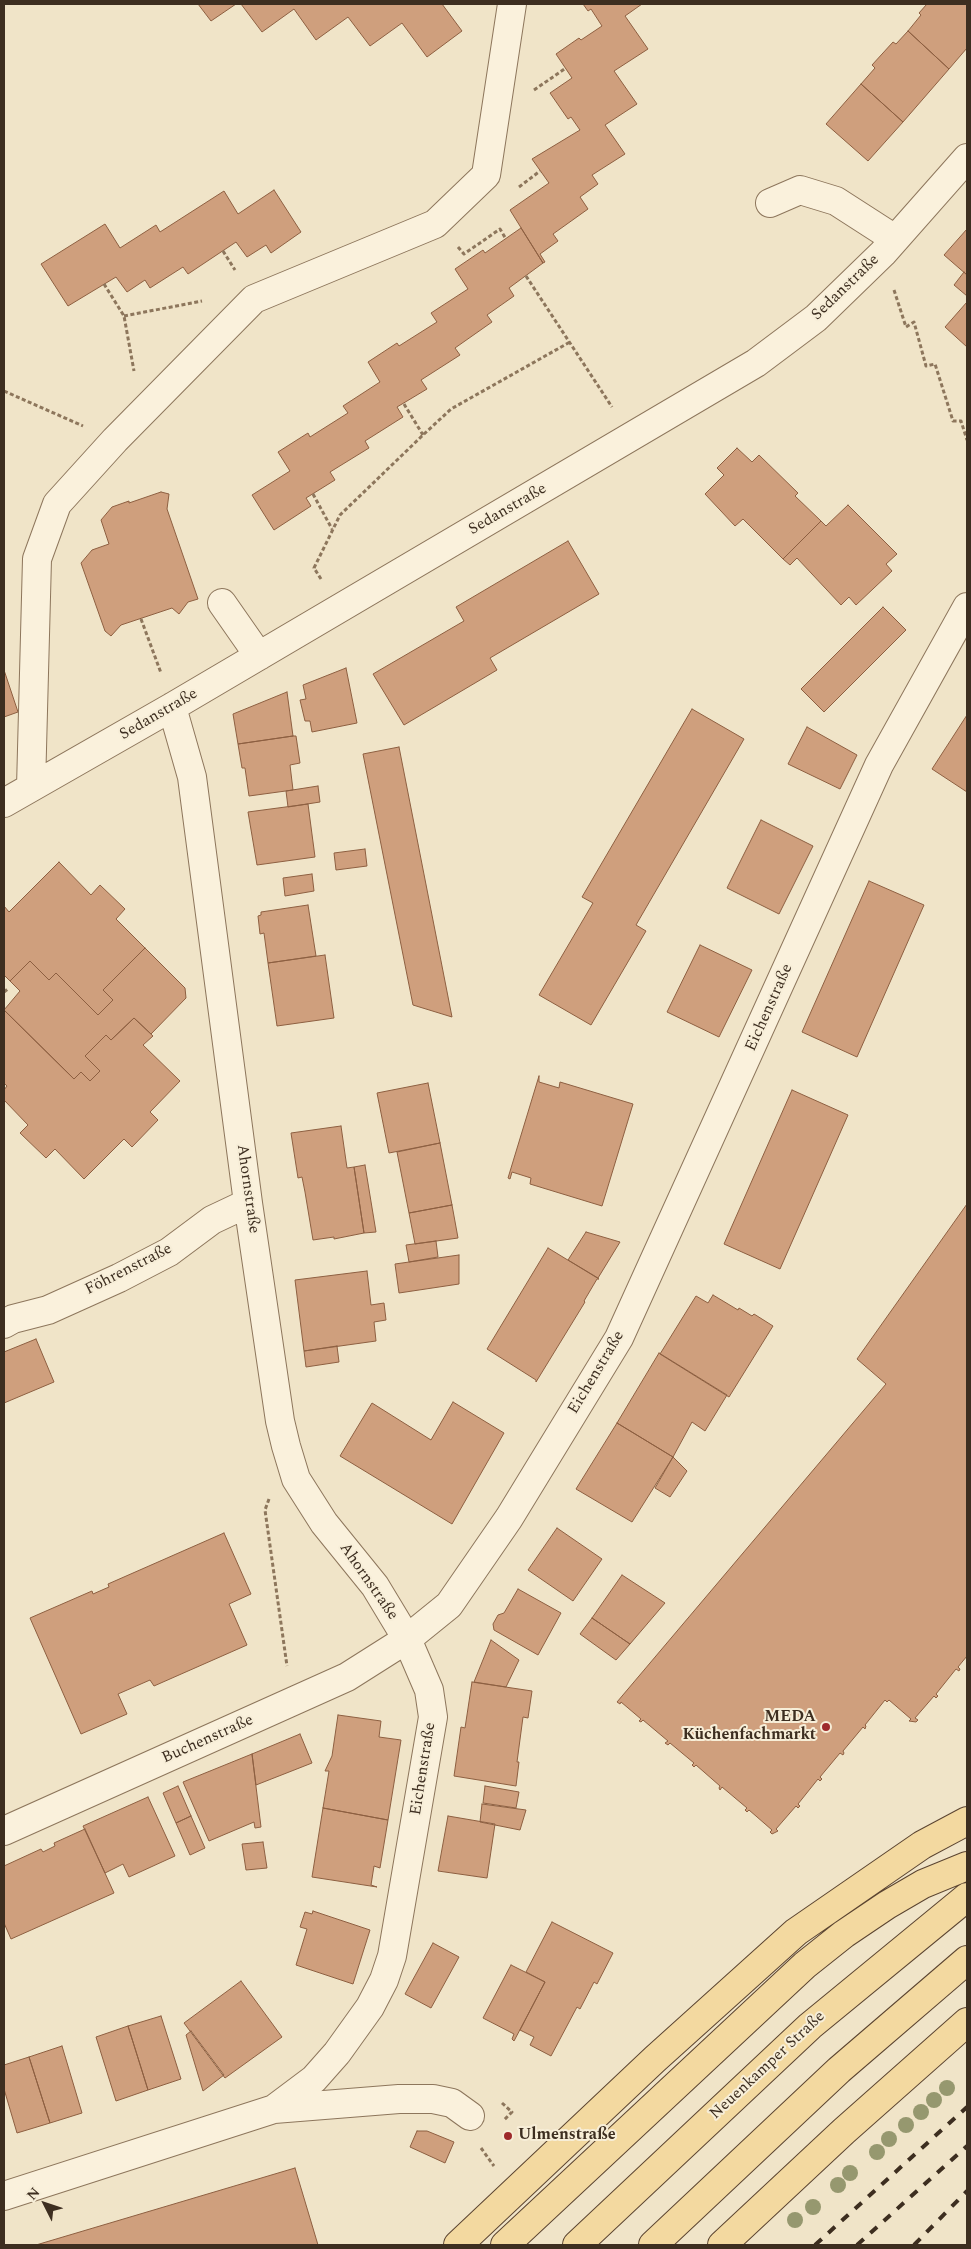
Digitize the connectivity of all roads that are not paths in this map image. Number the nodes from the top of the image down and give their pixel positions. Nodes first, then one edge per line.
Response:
1 (508, 9) edge
2 (967, 158) edge
3 (770, 203) dead end
4 (889, 246) junction
5 (222, 603) dead end
6 (967, 608) edge
7 (259, 656) junction
8 (172, 707) junction
9 (31, 787) junction
10 (4, 803) edge
11 (248, 1203) junction
12 (4, 1324) edge
13 (407, 1639) junction
14 (967, 1821) edge
15 (4, 1831) edge
16 (967, 1866) edge
17 (967, 1897) edge
18 (967, 1960) edge
19 (967, 2022) edge
20 (274, 2109) junction
21 (470, 2116) dead end
22 (4, 2196) edge
23 (458, 2245) edge
24 (505, 2245) edge
25 (578, 2245) edge
26 (654, 2245) edge
27 (722, 2245) edge

1 - 9 street
2 - 4 street, Sedanstraße
3 - 4 street
4 - 7 street, Sedanstraße
5 - 7 street
6 - 13 street, Eichenstraße
7 - 8 street, Sedanstraße
8 - 9 street, Sedanstraße
8 - 11 street, Ahornstraße
9 - 10 street, Sedanstraße
11 - 12 street, Föhrenstraße
11 - 13 street, Ahornstraße
13 - 15 street, Buchenstraße
13 - 20 street, Eichenstraße
14 - 23 main road
16 - 24 main road
17 - 25 main road, Neuenkamper Straße
18 - 26 main road
19 - 27 main road
20 - 21 street
20 - 22 street

